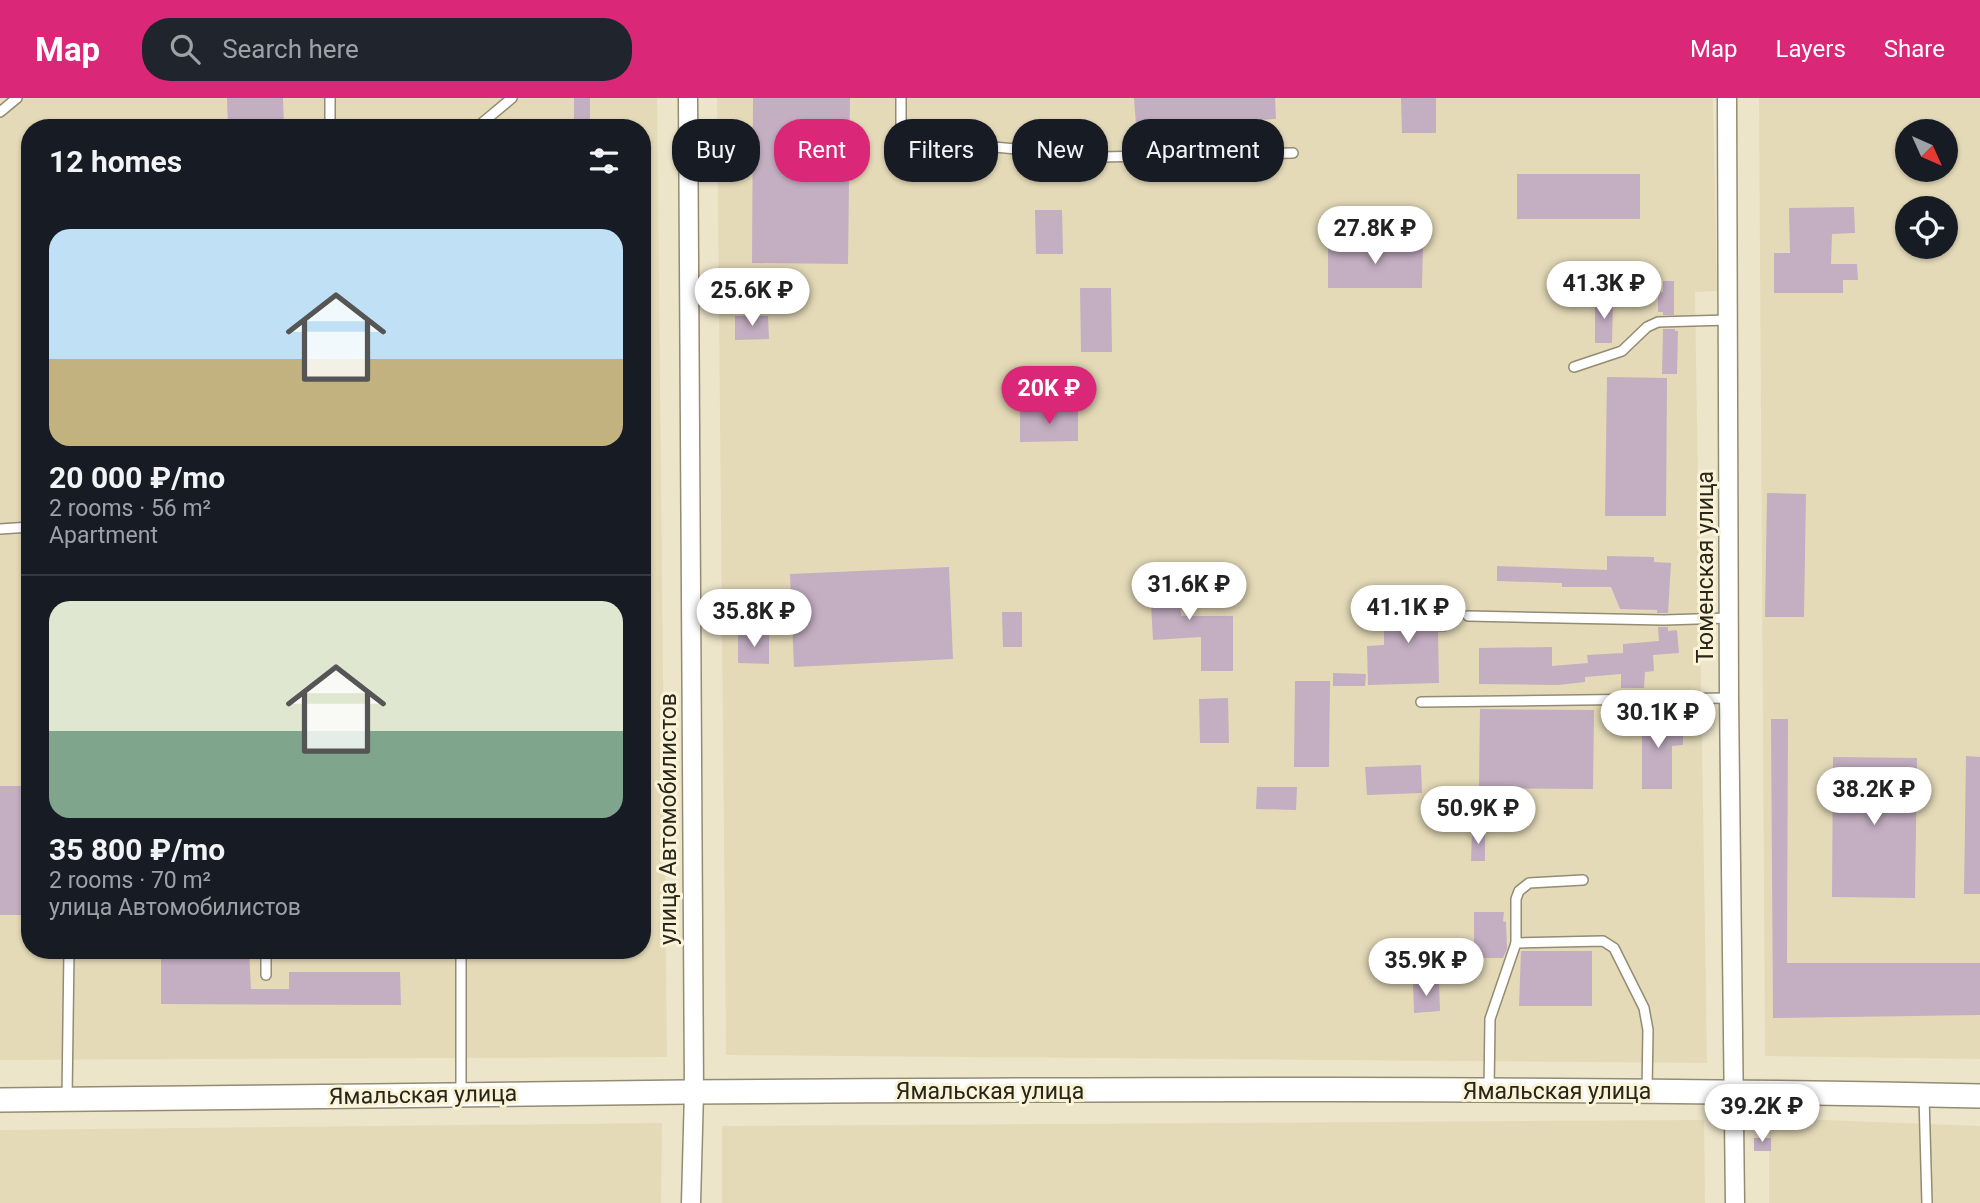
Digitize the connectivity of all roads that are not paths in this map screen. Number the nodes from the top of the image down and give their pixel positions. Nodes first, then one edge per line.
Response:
1 (17, 98) edge
2 (330, 98) edge
3 (512, 98) edge
4 (688, 98) edge
5 (901, 98) edge
6 (1727, 98) edge
7 (0, 112) edge
8 (330, 119) edge
9 (487, 119) edge
10 (1293, 153) dead end
11 (1728, 320) junction
12 (1574, 367) dead end
13 (21, 528) edge
14 (0, 529) edge
15 (1468, 616) dead end
16 (1729, 618) junction
17 (1729, 698) junction
18 (1421, 702) dead end
19 (1583, 880) dead end
20 (1516, 943) junction
21 (69, 959) edge
22 (266, 959) edge
23 (461, 959) edge
24 (266, 975) dead end
25 (1489, 1091) junction
26 (1647, 1091) junction
27 (1735, 1091) junction
28 (694, 1092) junction
29 (461, 1094) junction
30 (1924, 1095) junction
31 (1980, 1096) edge
32 (67, 1099) junction
33 (0, 1100) edge
34 (691, 1203) edge
35 (1735, 1203) edge
36 (1927, 1203) edge

1 - 7 lane
2 - 8 lane
3 - 9 lane
4 - 28 street, улица Автомобилистов
5 - 10 lane
6 - 11 street, Тюменская улица
11 - 12 lane
11 - 16 street, Тюменская улица
13 - 14 lane
15 - 16 lane
16 - 17 street, Тюменская улица
17 - 18 lane
17 - 27 street, Тюменская улица
19 - 20 lane
20 - 25 lane
20 - 26 lane
21 - 32 lane
22 - 24 lane
23 - 29 lane
25 - 26 street, Ямальская улица
25 - 28 street, Ямальская улица
26 - 27 street, Ямальская улица
27 - 30 street, Ямальская улица
27 - 35 street, Тюменская улица
28 - 29 street, Ямальская улица
28 - 34 street, улица Автомобилистов
29 - 32 street, Ямальская улица
30 - 31 street, Ямальская улица
30 - 36 lane
32 - 33 street, Ямальская улица

